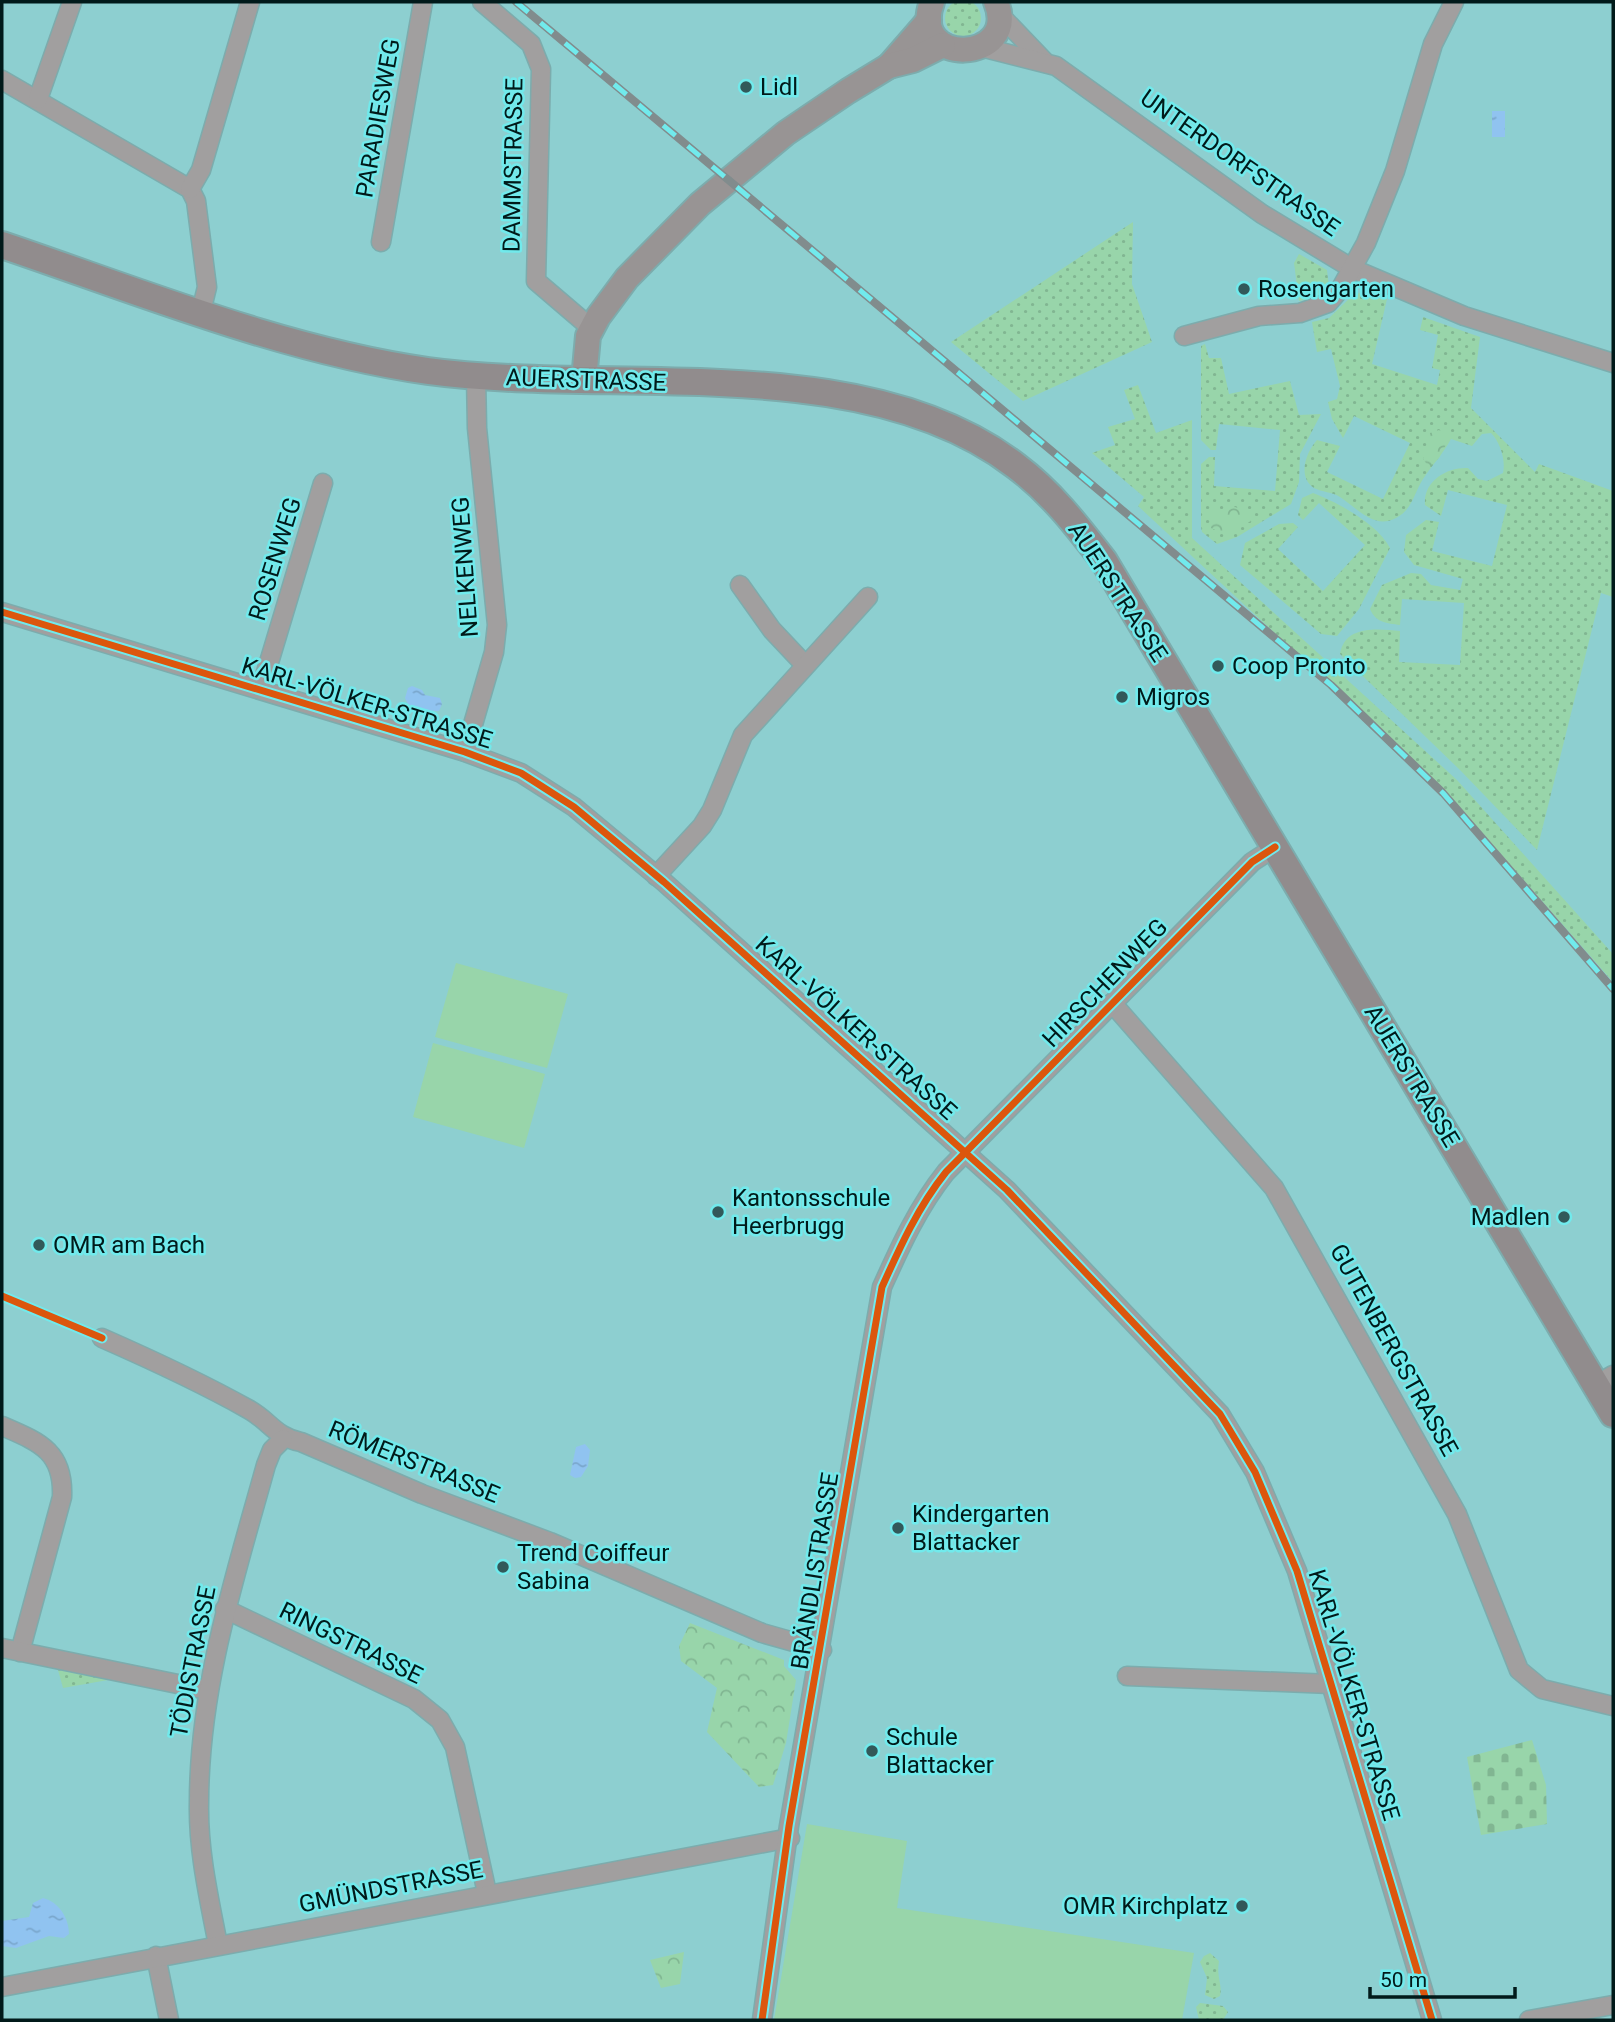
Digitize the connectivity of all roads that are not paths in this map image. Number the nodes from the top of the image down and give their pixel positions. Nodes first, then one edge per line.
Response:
1 (72, 2) edge
2 (250, 2) edge
3 (423, 2) edge
4 (482, 2) edge
5 (1454, 2) edge
6 (997, 8) edge
7 (930, 11) edge
8 (943, 45) junction
9 (981, 47) junction
10 (1044, 61) junction
11 (889, 66) junction
12 (2, 80) edge
13 (38, 99) junction
14 (190, 189) junction
15 (381, 243) dead end
16 (2, 246) edge
17 (1353, 269) junction
18 (201, 312) junction
19 (591, 328) junction
20 (1185, 336) dead end
21 (1613, 363) edge
22 (477, 375) junction
23 (584, 380) junction
24 (323, 484) dead end
25 (740, 585) dead end
26 (868, 597) dead end
27 (2, 612) edge
28 (806, 666) junction
29 (261, 689) junction
30 (465, 752) junction
31 (1275, 847) junction
32 (656, 876) junction
33 (1112, 1003) junction
34 (966, 1151) junction
35 (103, 1338) dead end
36 (1605, 1380) edge
37 (1613, 1414) edge
38 (2, 1426) edge
39 (283, 1439) junction
40 (225, 1609) junction
41 (2, 1648) edge
42 (822, 1650) junction
43 (20, 1652) junction
44 (1128, 1676) dead end
45 (1331, 1684) junction
46 (207, 1690) junction
47 (1613, 1706) edge
48 (790, 1838) junction
49 (487, 1894) junction
50 (218, 1945) junction
51 (156, 1956) junction
52 (2, 1987) edge
53 (1613, 2005) edge
54 (169, 2020) edge
55 (762, 2020) edge
56 (1432, 2020) edge
57 (1529, 2020) edge

1 - 13 street
2 - 14 street
3 - 15 street, PARADIESWEG
4 - 19 street, DAMMSTRASSE
5 - 17 street
6 - 9 street
6 - 10 street, UNTERDORFSTRASSE
7 - 8 street
7 - 11 street
8 - 9 street
8 - 11 street
9 - 10 street, UNTERDORFSTRASSE
10 - 17 street, UNTERDORFSTRASSE
11 - 19 street
12 - 13 street
13 - 14 street
14 - 18 street
16 - 18 main road, AUERSTRASSE
17 - 20 street
17 - 21 street, UNTERDORFSTRASSE
18 - 22 main road, AUERSTRASSE
19 - 23 street
22 - 23 main road, AUERSTRASSE
22 - 30 street, NELKENWEG
23 - 31 main road, AUERSTRASSE
24 - 29 street, ROSENWEG
25 - 28 street
26 - 28 street
27 - 29 street, KARL-VÖLKER-STRASSE
28 - 32 street
29 - 30 street, KARL-VÖLKER-STRASSE
30 - 32 street, KARL-VÖLKER-STRASSE
31 - 33 street, HIRSCHENWEG
31 - 36 main road, AUERSTRASSE
32 - 34 street, KARL-VÖLKER-STRASSE
33 - 34 street, HIRSCHENWEG
33 - 47 street, GUTENBERGSTRASSE
34 - 42 street, BRÄNDLISTRASSE
34 - 45 street, KARL-VÖLKER-STRASSE
35 - 39 street, RÖMERSTRASSE
36 - 37 main road, AUERSTRASSE
38 - 43 street
39 - 40 street, TÖDISTRASSE
39 - 42 street, RÖMERSTRASSE
40 - 46 street, TÖDISTRASSE
40 - 49 street, RINGSTRASSE
41 - 43 street
42 - 48 street, BRÄNDLISTRASSE
43 - 46 street
44 - 45 street
45 - 56 street, KARL-VÖLKER-STRASSE
46 - 50 street, TÖDISTRASSE
48 - 49 street, GMÜNDSTRASSE
48 - 55 street, BRÄNDLISTRASSE
49 - 50 street, GMÜNDSTRASSE
50 - 51 street, GMÜNDSTRASSE
51 - 52 street, GMÜNDSTRASSE
51 - 54 street
53 - 57 street

